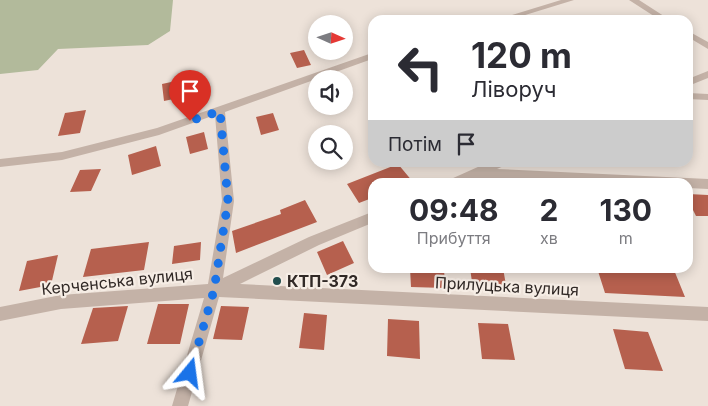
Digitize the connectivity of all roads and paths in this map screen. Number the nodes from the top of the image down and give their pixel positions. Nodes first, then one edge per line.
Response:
1 (570, 0) edge
2 (633, 0) edge
3 (518, 15) edge
4 (658, 15) edge
5 (693, 37) edge
6 (708, 46) edge
7 (368, 57) edge
8 (708, 74) edge
9 (693, 81) edge
10 (693, 96) edge
11 (708, 97) edge
12 (220, 111) junction
13 (0, 163) edge
14 (491, 167) edge
15 (477, 173) junction
16 (465, 178) edge
17 (590, 178) edge
18 (693, 183) edge
19 (708, 184) edge
20 (368, 219) edge
21 (214, 290) junction
22 (0, 314) edge
23 (708, 314) edge
24 (180, 406) edge

1 - 3 street
2 - 4 street
5 - 6 street
7 - 12 street
8 - 9 street
10 - 11 street
12 - 13 street
12 - 21 street
14 - 15 street
15 - 16 street
15 - 17 street
18 - 19 street
20 - 21 street, Керченська вулиця
21 - 22 street, Керченська вулиця
21 - 23 street, Прилуцька вулиця
21 - 24 street

